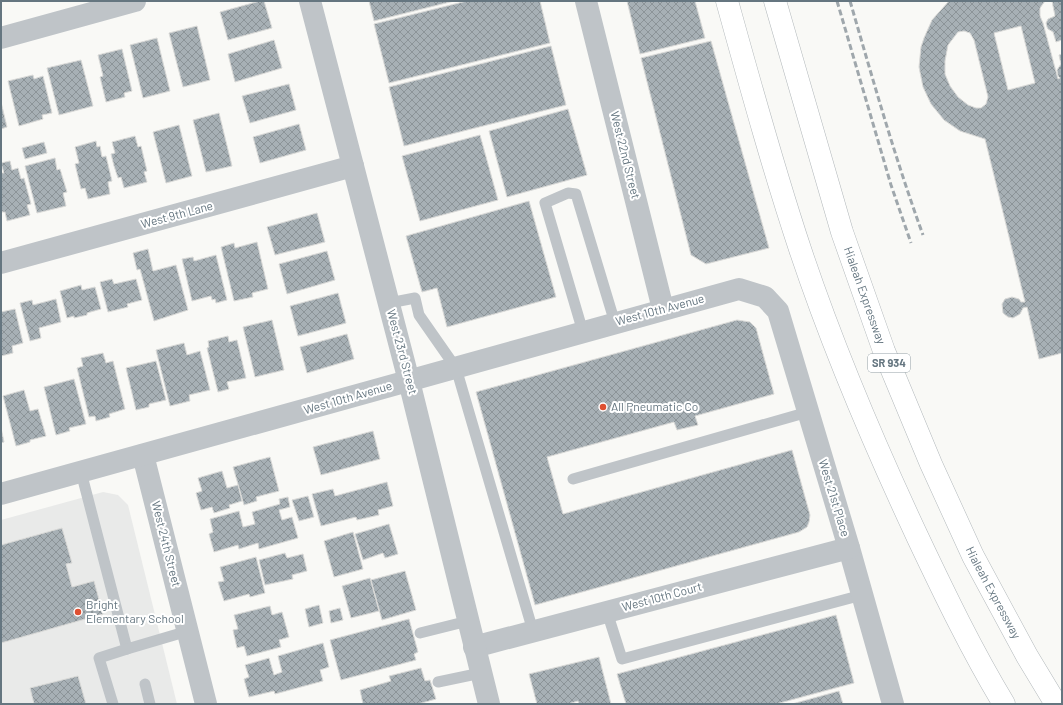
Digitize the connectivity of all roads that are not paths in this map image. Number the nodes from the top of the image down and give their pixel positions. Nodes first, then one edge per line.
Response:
1 (135, 1) edge
2 (310, 1) edge
3 (586, 1) edge
4 (727, 1) edge
5 (775, 1) edge
6 (1, 38) edge
7 (353, 166) junction
8 (1, 263) edge
9 (764, 297) joint
10 (389, 303) junction
11 (663, 309) junction
12 (615, 323) junction
13 (584, 332) junction
14 (456, 368) junction
15 (409, 381) junction
16 (808, 412) junction
17 (143, 455) junction
18 (80, 472) junction
19 (573, 479) dead end
20 (1, 494) edge
21 (849, 548) junction
22 (862, 595) junction
23 (607, 612) junction
24 (468, 621) junction
25 (188, 631) junction
26 (533, 631) junction
27 (420, 633) dead end
28 (474, 647) junction
29 (127, 649) junction
30 (481, 673) junction
31 (438, 682) dead end
32 (146, 684) dead end
33 (113, 704) edge
34 (150, 704) edge
35 (206, 704) edge
36 (489, 704) edge
37 (893, 704) edge
38 (1004, 704) edge
39 (1056, 704) edge

1 - 6 street
2 - 7 street, West 23rd Street
3 - 11 street, West 22nd Street
4 - 38 main road
5 - 39 main road, Hialeah Expressway / SR 934
7 - 8 street, West 9th Lane
7 - 10 street, West 23rd Street
9 - 11 street, West 10th Avenue
9 - 16 street, West 21st Place
10 - 14 lane
10 - 15 street, West 23rd Street
11 - 12 street, West 10th Avenue
12 - 13 street, West 10th Avenue
12 - 13 lane
13 - 14 street, West 10th Avenue
14 - 15 street, West 10th Avenue
14 - 26 lane
15 - 17 street, West 10th Avenue
15 - 24 street, West 23rd Street
16 - 19 lane
16 - 21 street, West 21st Place
17 - 18 street, West 10th Avenue
17 - 25 street, West 24th Street
18 - 20 street, West 10th Avenue
18 - 29 lane
21 - 22 street, West 21st Place
21 - 23 street, West 10th Court
22 - 23 lane
22 - 37 street, West 21st Place
23 - 26 street, West 10th Court
24 - 27 lane
24 - 28 street, West 23rd Street
25 - 29 lane
25 - 35 street, West 24th Street
26 - 28 street, West 10th Court
28 - 30 street, West 23rd Street
29 - 33 lane
30 - 31 lane
30 - 36 street, West 23rd Street
32 - 34 lane

